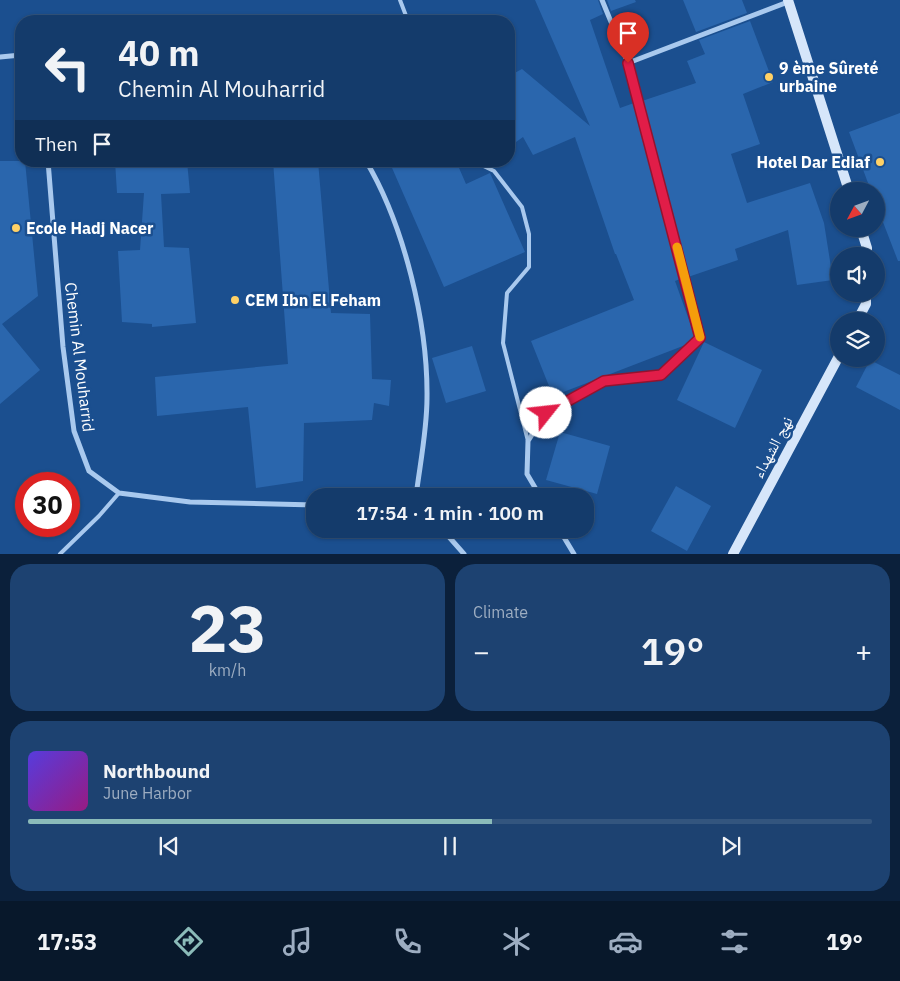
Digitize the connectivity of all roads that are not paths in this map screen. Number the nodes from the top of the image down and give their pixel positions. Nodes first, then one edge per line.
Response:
1 (400, 0) edge
2 (602, 0) edge
3 (788, 1) edge
4 (406, 15) edge
5 (15, 56) edge
6 (0, 57) edge
7 (628, 63) junction
8 (48, 167) edge
9 (370, 167) edge
10 (486, 167) edge
11 (846, 182) edge
12 (833, 367) edge
13 (528, 441) junction
14 (417, 488) edge
15 (535, 488) edge
16 (119, 493) junction
17 (306, 505) edge
18 (450, 538) edge
19 (564, 538) edge
20 (60, 554) edge
21 (464, 554) edge
22 (574, 554) edge
23 (733, 554) edge

1 - 4 lane
2 - 7 street
3 - 7 street
3 - 11 main road
5 - 6 street
7 - 13 street
8 - 16 street, Chemin Al Mouharrid
9 - 14 street
10 - 13 lane
12 - 23 main road, نهج الشهداء
13 - 15 street
16 - 17 street, Chemin Al Mouharrid
16 - 20 lane
18 - 21 street
19 - 22 street

